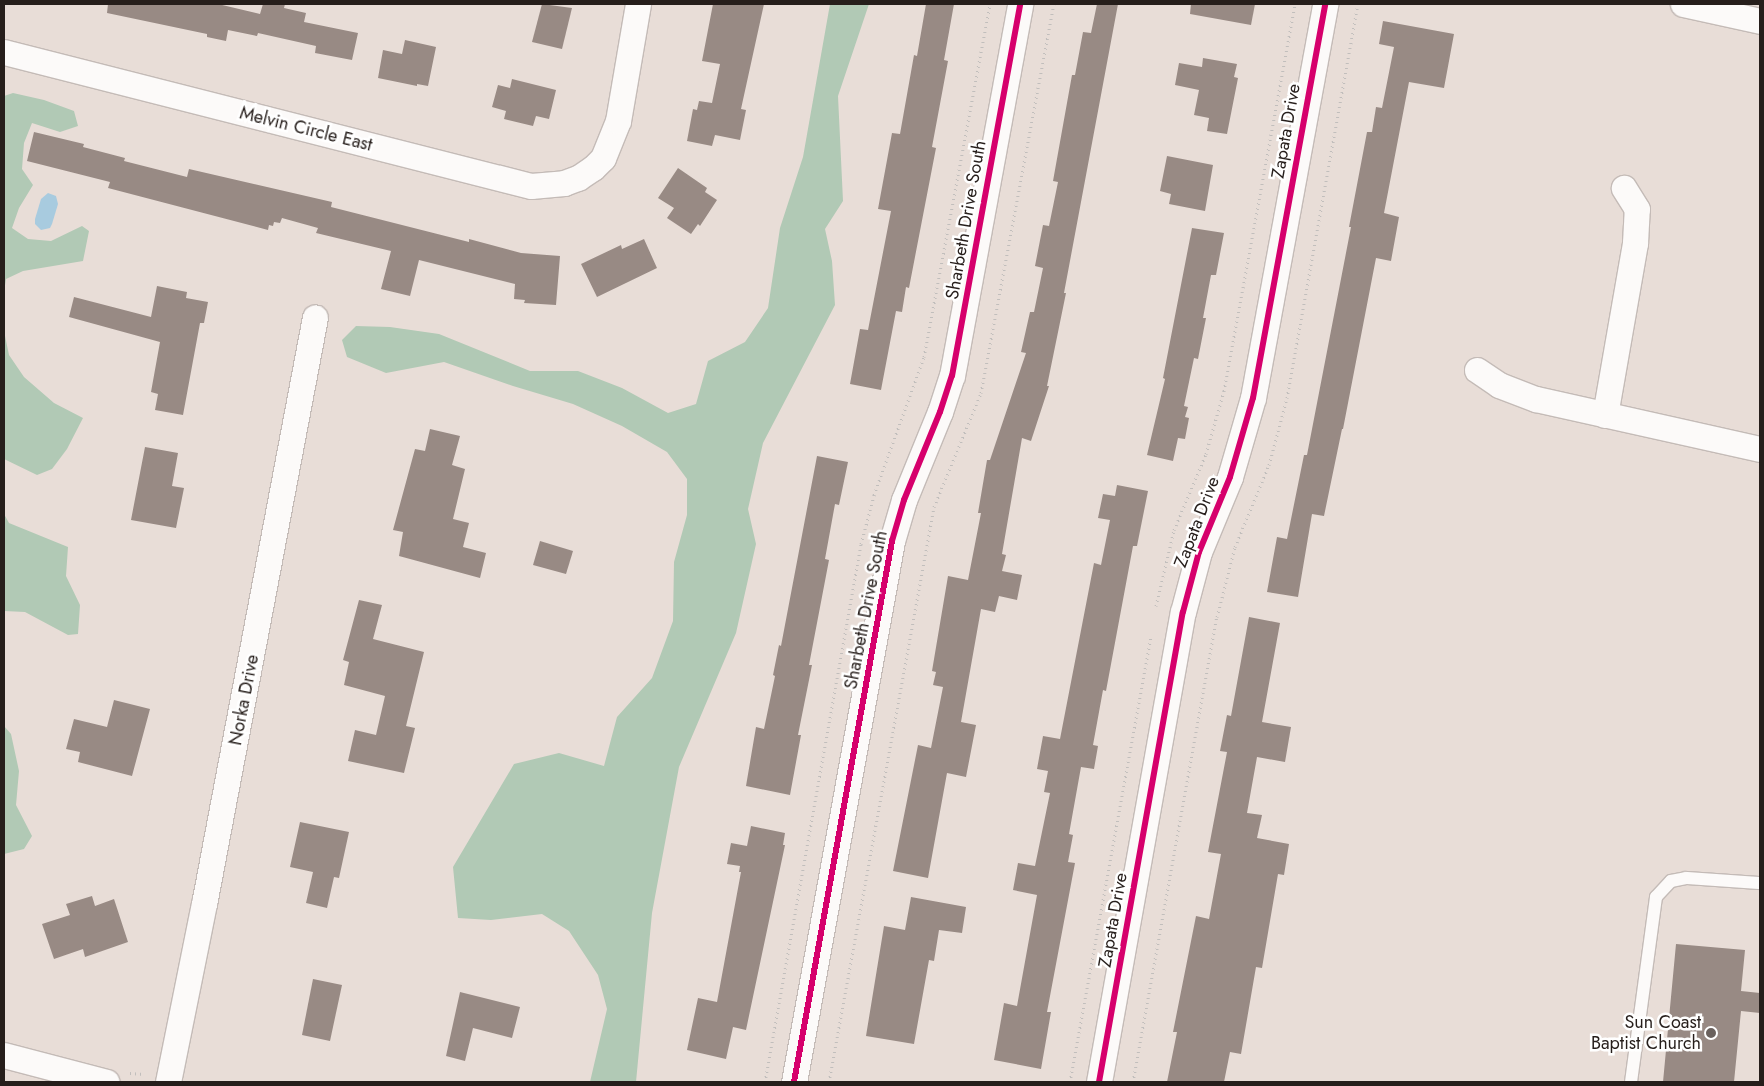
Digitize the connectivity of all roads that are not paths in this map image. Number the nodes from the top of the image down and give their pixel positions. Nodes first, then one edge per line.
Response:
1 (638, 4) edge
2 (1020, 4) edge
3 (1324, 4) edge
4 (1684, 4) edge
5 (1760, 21) edge
6 (4, 52) edge
7 (1624, 188) dead end
8 (315, 317) dead end
9 (1478, 370) dead end
10 (1605, 415) junction
11 (1760, 449) edge
12 (1760, 883) edge
13 (4, 1055) edge
14 (78, 1078) edge
15 (107, 1082) edge
16 (168, 1082) edge
17 (794, 1082) edge
18 (1099, 1082) edge
19 (1631, 1082) edge

1 - 6 street, Melvin Circle East
2 - 17 street, Sharbeth Drive South
3 - 18 street, Zapata Drive
4 - 5 street
7 - 10 street
8 - 16 street, Norka Drive
9 - 10 street
10 - 11 street
12 - 19 lane
13 - 14 street
14 - 15 street

